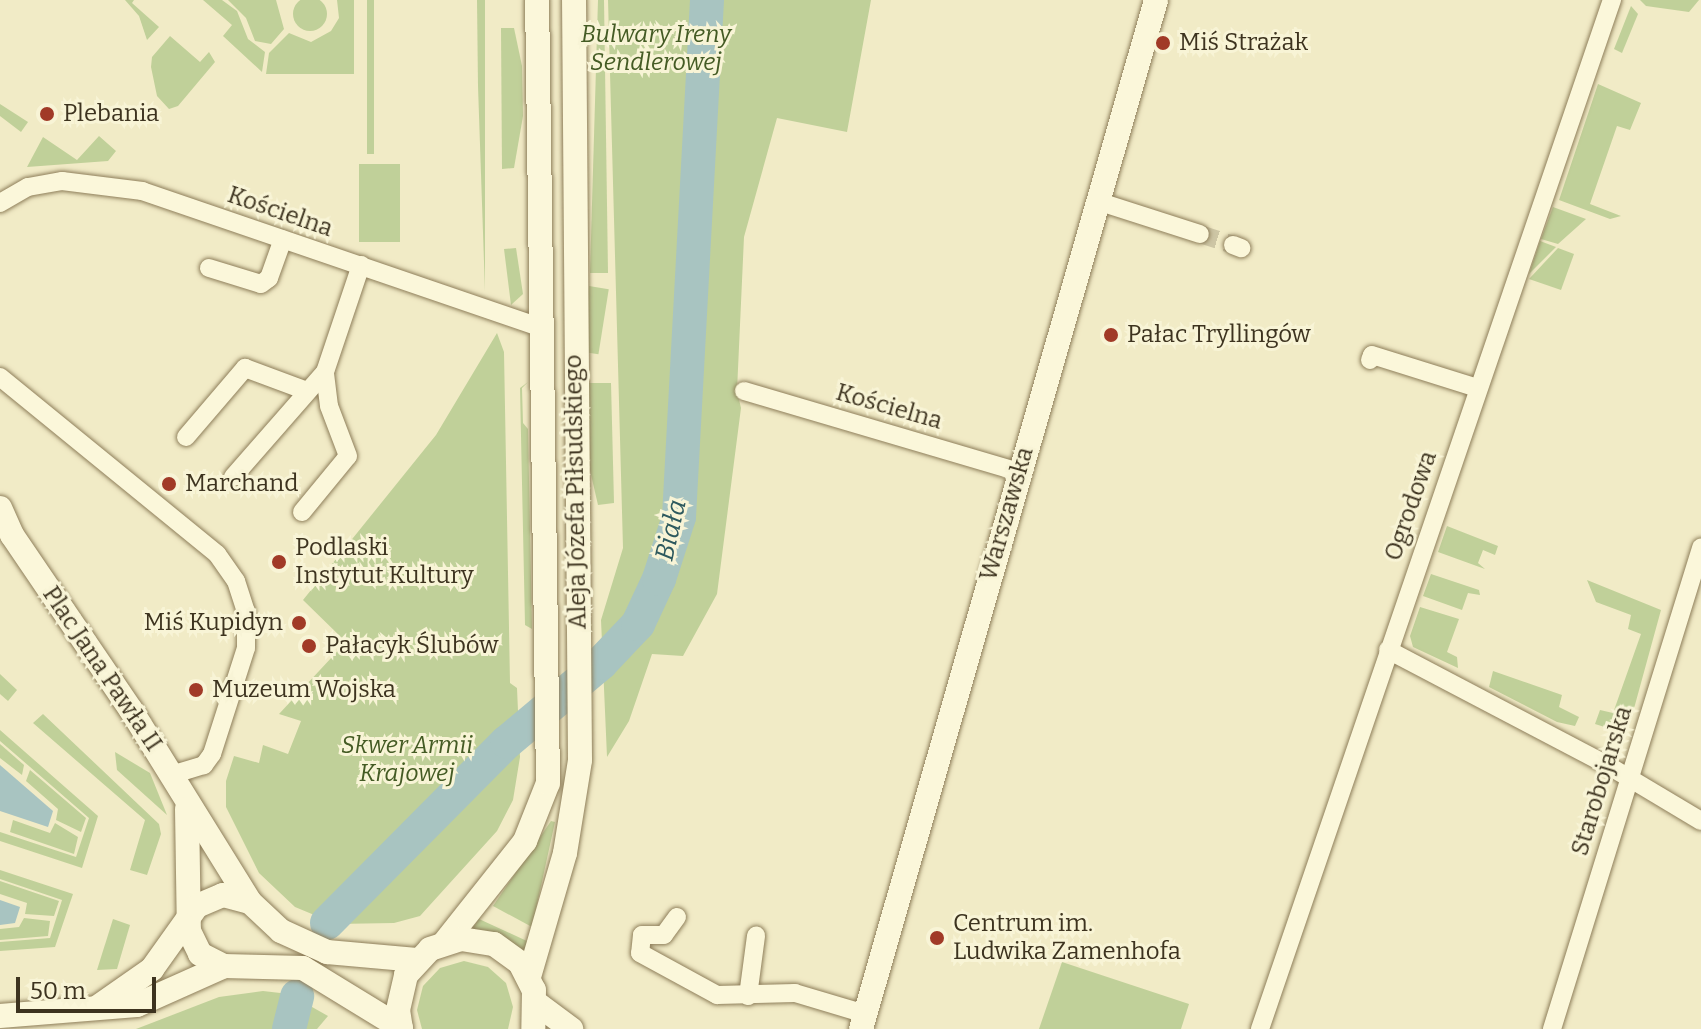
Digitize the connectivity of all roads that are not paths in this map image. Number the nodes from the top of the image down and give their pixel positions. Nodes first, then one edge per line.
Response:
1 (537, 0) edge
2 (574, 0) edge
3 (1156, 0) edge
4 (1612, 0) edge
5 (1097, 201) junction
6 (0, 203) edge
7 (1200, 234) tunnel mouth
8 (283, 239) junction
9 (361, 265) junction
10 (209, 268) dead end
11 (542, 328) junction
12 (1370, 360) dead end
13 (325, 372) junction
14 (0, 377) edge
15 (1477, 388) junction
16 (307, 391) junction
17 (744, 391) dead end
18 (186, 437) dead end
19 (1019, 472) junction
20 (233, 477) dead end
21 (0, 508) edge
22 (302, 512) dead end
23 (6, 530) edge
24 (1701, 548) edge
25 (1388, 650) junction
26 (171, 775) junction
27 (1627, 777) junction
28 (186, 807) junction
29 (1701, 821) edge
30 (250, 902) junction
31 (189, 917) junction
32 (677, 917) dead end
33 (756, 936) dead end
34 (445, 942) junction
35 (417, 960) junction
36 (224, 966) junction
37 (529, 977) junction
38 (748, 996) junction
39 (536, 1003) junction
40 (99, 1006) junction
41 (0, 1016) edge
42 (863, 1021) edge
43 (401, 1028) edge
44 (533, 1029) edge
45 (571, 1029) edge
46 (1260, 1029) edge
47 (1552, 1029) edge

1 - 11 main road, Aleja Józefa Piłsudskiego
2 - 37 main road, Aleja Józefa Piłsudskiego
3 - 5 main road, Warszawska
4 - 15 street, Ogrodowa
5 - 7 street
5 - 19 main road, Warszawska
6 - 8 street, Kościelna
8 - 9 street, Kościelna
8 - 10 street
9 - 11 street, Kościelna
9 - 13 street
11 - 34 main road, Aleja Józefa Piłsudskiego
12 - 15 street
13 - 16 street
13 - 22 street
14 - 26 street
15 - 25 street, Ogrodowa
16 - 18 street
16 - 20 street
17 - 19 street, Kościelna
19 - 42 main road, Warszawska
21 - 23 main road, Plac Jana Pawła II
23 - 26 main road, Plac Jana Pawła II
24 - 27 street, Starobojarska
25 - 27 street
25 - 46 street, Ogrodowa
26 - 28 main road, Plac Jana Pawła II
27 - 29 street
27 - 47 street, Starobojarska
28 - 30 main road, Plac Jana Pawła II
28 - 31 main road, Plac Jana Pawła II
30 - 31 main road
30 - 35 main road, Plac Jana Pawła II
31 - 36 main road, Plac Jana Pawła II
31 - 40 main road
32 - 38 street
33 - 38 street
34 - 35 main road
34 - 37 main road
35 - 43 main road
36 - 40 main road
36 - 43 main road
37 - 39 main road
38 - 42 street
39 - 44 main road
39 - 45 main road
40 - 41 main road

